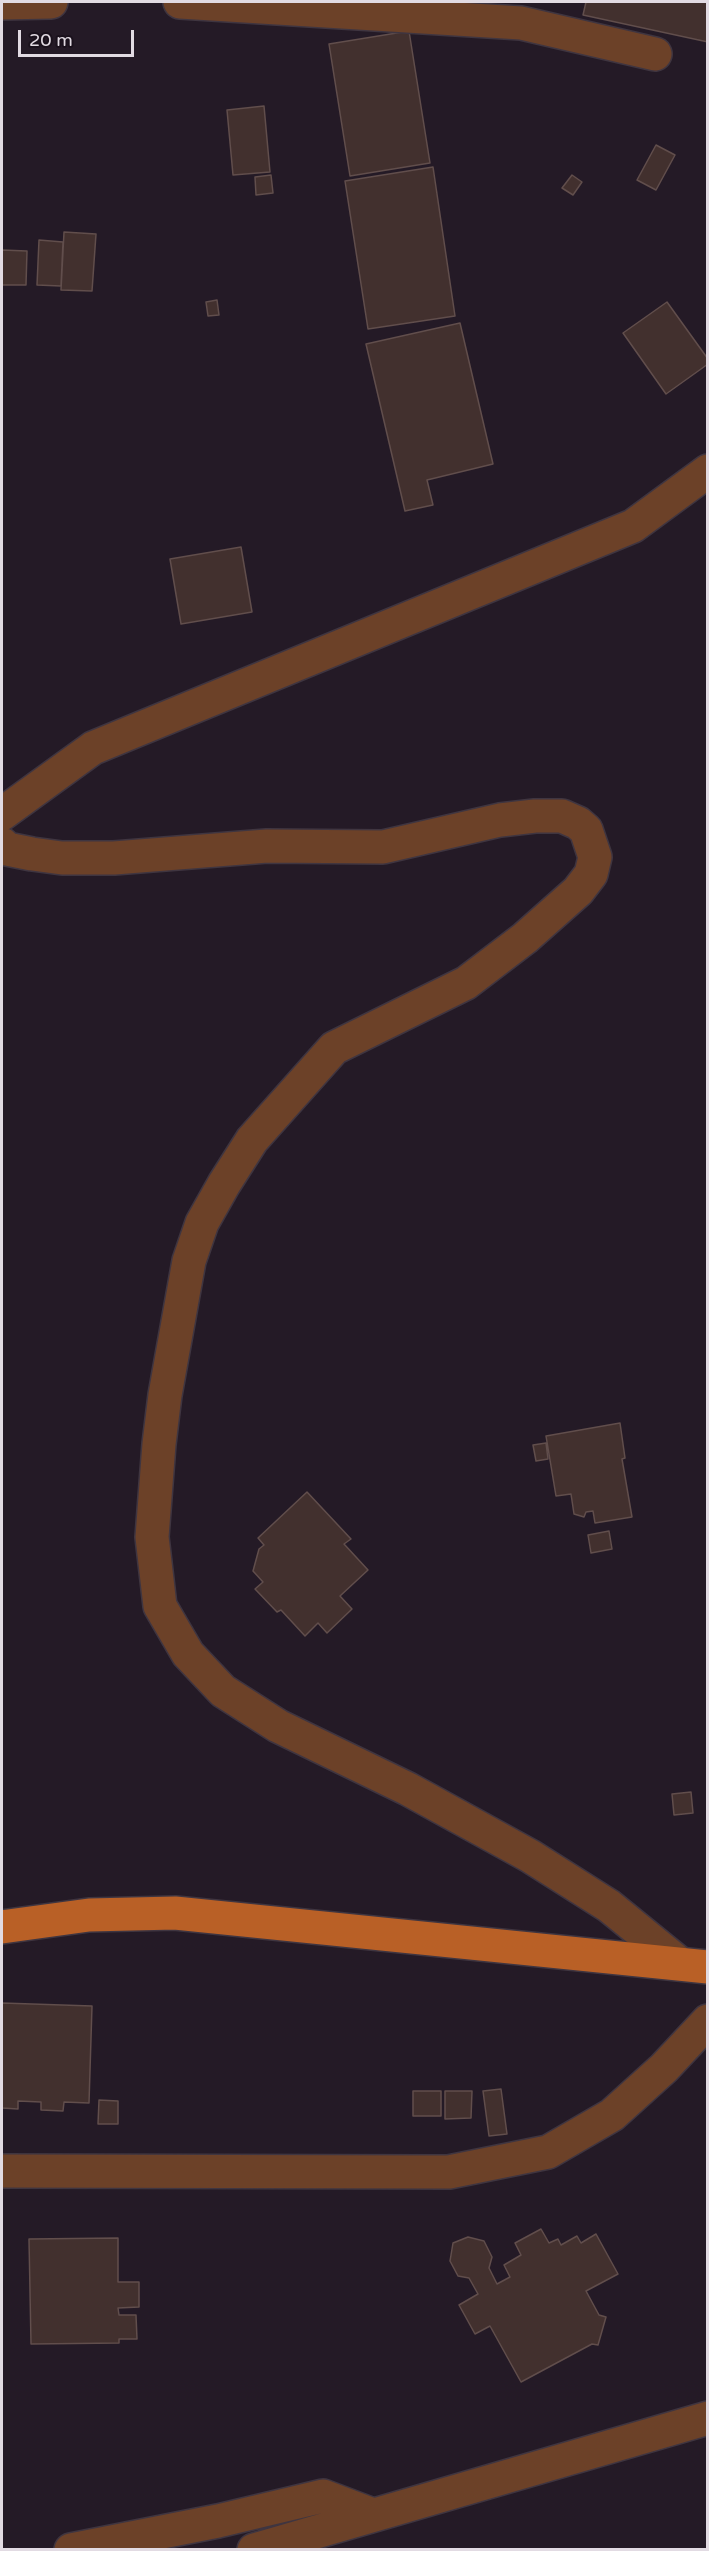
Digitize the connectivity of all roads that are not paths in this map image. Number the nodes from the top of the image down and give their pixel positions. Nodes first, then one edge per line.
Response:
1 (51, 2) edge
2 (180, 2) edge
3 (2, 3) edge
4 (655, 54) dead end
5 (708, 471) edge
6 (2, 814) edge
7 (2, 844) edge
8 (2, 1927) edge
9 (693, 1965) edge
10 (708, 2021) edge
11 (2, 2171) edge
12 (708, 2418) edge
13 (373, 2515) junction
14 (71, 2550) edge
15 (254, 2550) edge

1 - 3 street
2 - 4 street
5 - 6 street
7 - 9 street
8 - 9 main road
10 - 11 street
12 - 13 street
13 - 14 street
13 - 15 street

